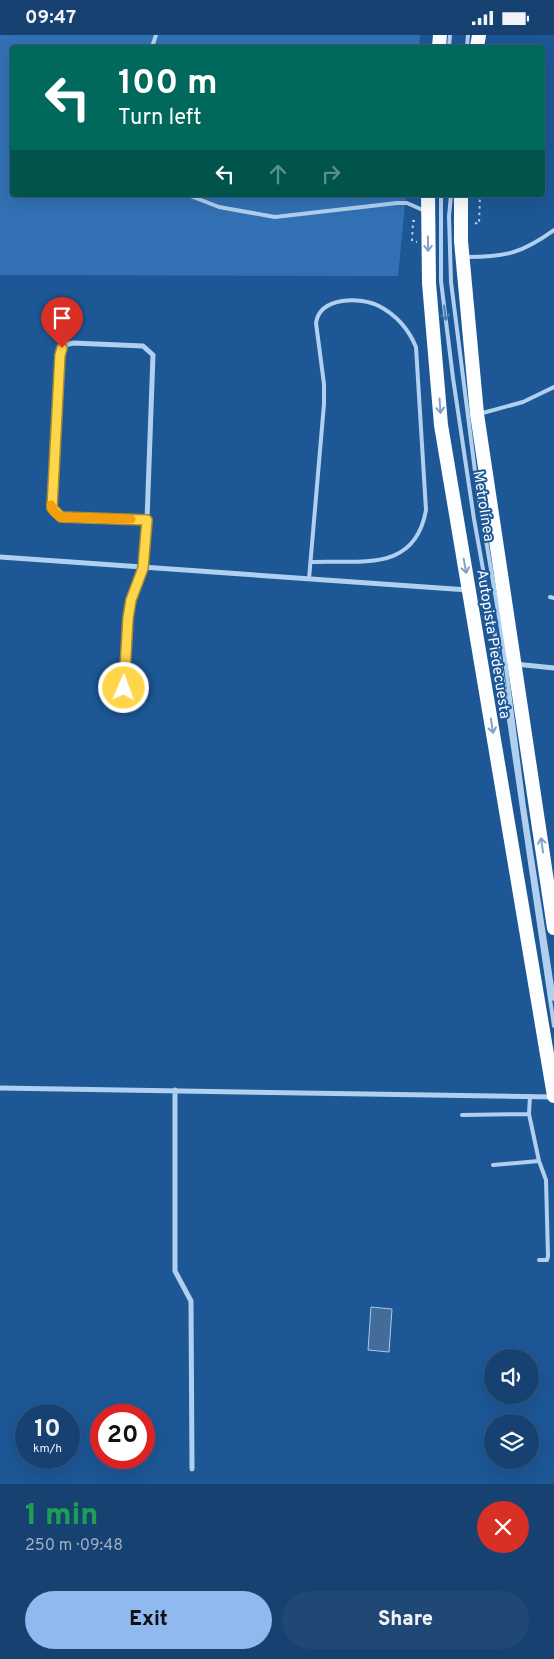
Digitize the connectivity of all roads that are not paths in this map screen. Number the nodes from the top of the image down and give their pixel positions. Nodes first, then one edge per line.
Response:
1 (193, 197) edge
2 (428, 197) edge
3 (441, 197) edge
4 (451, 197) edge
5 (461, 197) edge
6 (428, 212) junction
7 (554, 230) edge
8 (462, 257) junction
9 (554, 387) edge
10 (477, 414) junction
11 (147, 520) junction
12 (0, 557) edge
13 (311, 562) junction
14 (143, 568) junction
15 (309, 579) junction
16 (469, 590) junction
17 (515, 664) junction
18 (554, 668) edge
19 (124, 688) dead end
20 (554, 928) edge
21 (554, 999) edge
22 (554, 1026) edge
23 (0, 1088) edge
24 (175, 1090) junction
25 (530, 1096) junction
26 (554, 1097) edge
27 (529, 1114) junction
28 (462, 1115) dead end
29 (539, 1161) junction
30 (493, 1165) dead end
31 (539, 1260) dead end
32 (192, 1469) dead end

1 - 6 lane
2 - 6 highway, Autopista Piedecuesta
3 -> 22 lane, Metrolínea
4 - 21 lane, Metrolínea
5 - 8 highway, Autopista Piedecuesta
6 -> 16 highway, Autopista Piedecuesta
7 - 8 lane
8 - 10 highway, Autopista Piedecuesta
9 - 10 lane
10 - 17 highway, Autopista Piedecuesta
11 - 11 street
11 - 14 street
12 - 14 street
13 - 13 lane
13 - 15 lane
14 - 15 street
14 - 19 lane
15 - 16 street
16 -> 26 highway, Autopista Piedecuesta
17 - 18 street
20 -> 17 highway, Autopista Piedecuesta
23 - 24 street
24 - 25 street
24 - 32 street
25 - 26 street
25 - 27 lane
27 - 28 lane
27 - 29 lane
29 - 30 lane
29 - 31 lane

